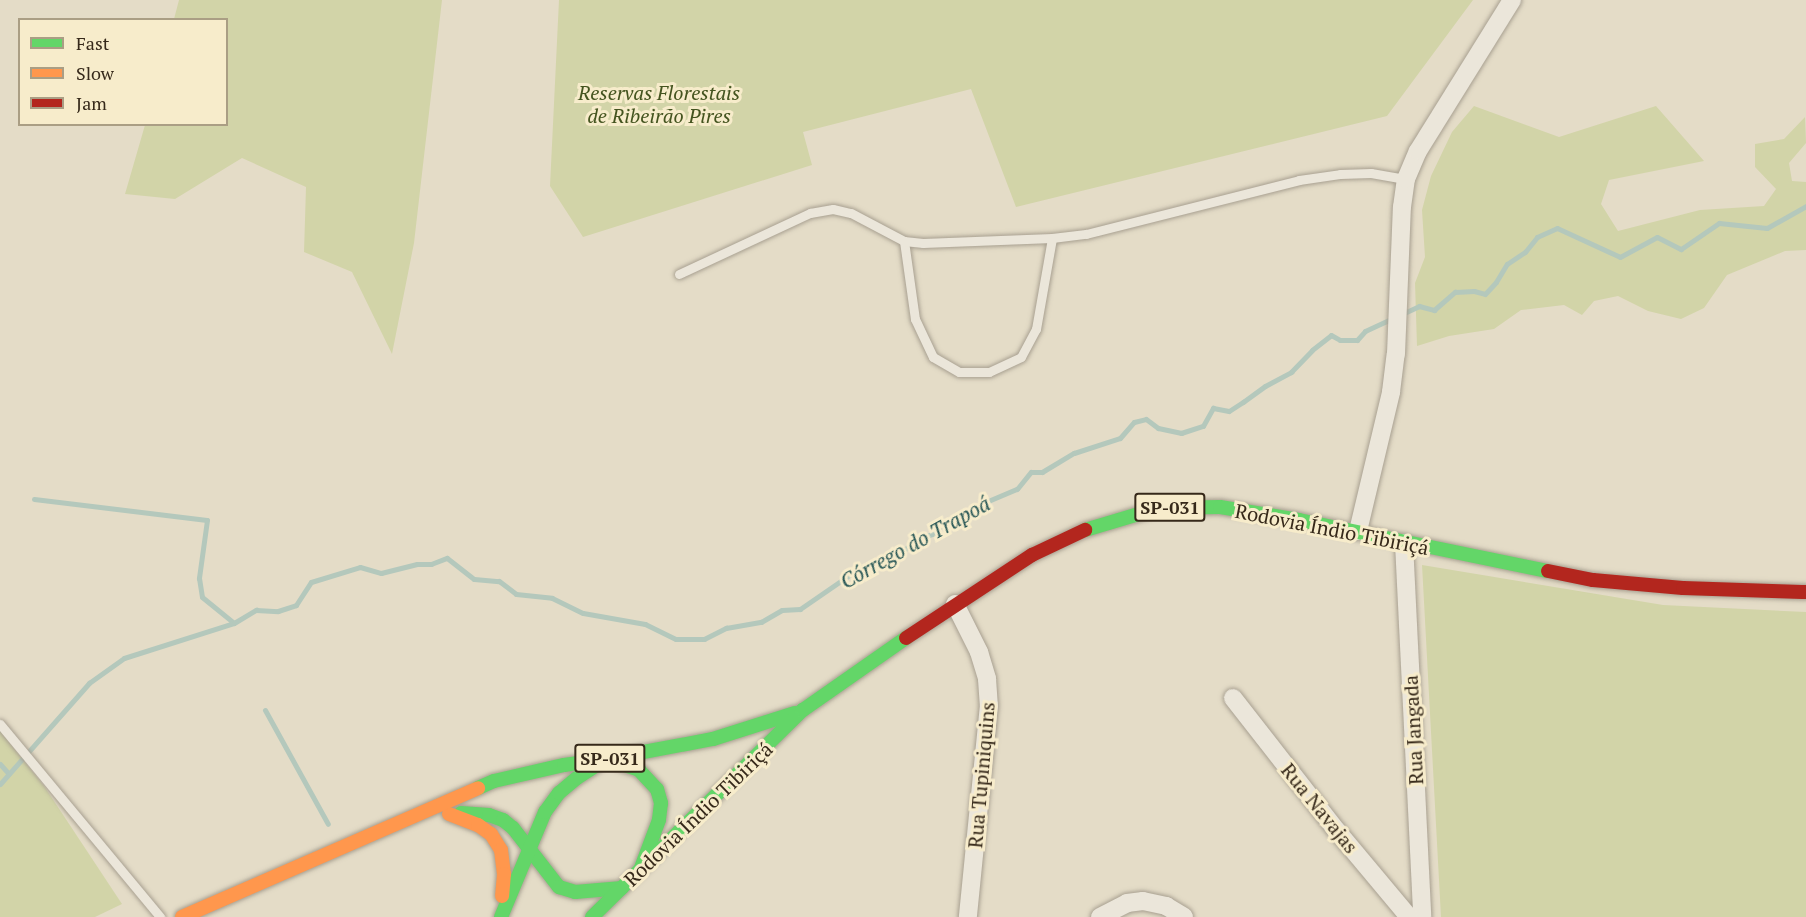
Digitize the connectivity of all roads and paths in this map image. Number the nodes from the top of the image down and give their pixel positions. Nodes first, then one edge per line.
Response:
1 (1512, 0) edge
2 (1407, 178) junction
3 (1053, 238) junction
4 (904, 242) junction
5 (679, 274) dead end
6 (1358, 531) junction
7 (1404, 543) junction
8 (1806, 592) edge
9 (956, 604) junction
10 (1233, 698) dead end
11 (803, 710) junction
12 (0, 724) edge
13 (606, 759) junction
14 (449, 814) junction
15 (409, 818) junction
16 (528, 848) junction
17 (640, 872) junction
18 (622, 888) junction
19 (1109, 914) edge
20 (160, 917) edge
21 (182, 917) edge
22 (501, 917) edge
23 (592, 917) edge
24 (968, 917) edge
25 (1184, 917) edge
26 (1409, 917) edge
27 (1422, 917) edge

1 - 2 street
2 - 3 lane
2 - 6 street
3 - 4 lane
3 - 4 lane
4 - 5 lane
6 - 7 main road, Rodovia Índio Tibiriçá / SP-031
6 - 9 main road, Rodovia Índio Tibiriçá / SP-031
7 - 8 main road, Rodovia Índio Tibiriçá / SP-031
7 - 27 street, Rua Jangada
9 - 11 main road, Rodovia Índio Tibiriçá / SP-031
9 - 24 street, Rua Tupiniquins
10 - 26 street, Rua Navajas
11 - 13 main road, Rodovia Índio Tibiriçá / SP-031
11 - 17 main road, Rodovia Índio Tibiriçá / SP-031
12 - 20 lane
13 - 15 main road
13 - 16 main road, Rodovia Índio Tibiriçá / SP-031
13 - 17 main road
14 - 15 main road
14 - 16 main road
14 - 22 main road
15 - 21 main road
16 - 18 main road
16 - 22 main road, Rodovia Índio Tibiriçá / SP-031
17 - 18 main road, Rodovia Índio Tibiriçá / SP-031
18 - 23 main road, Rodovia Índio Tibiriçá / SP-031
19 - 25 street

